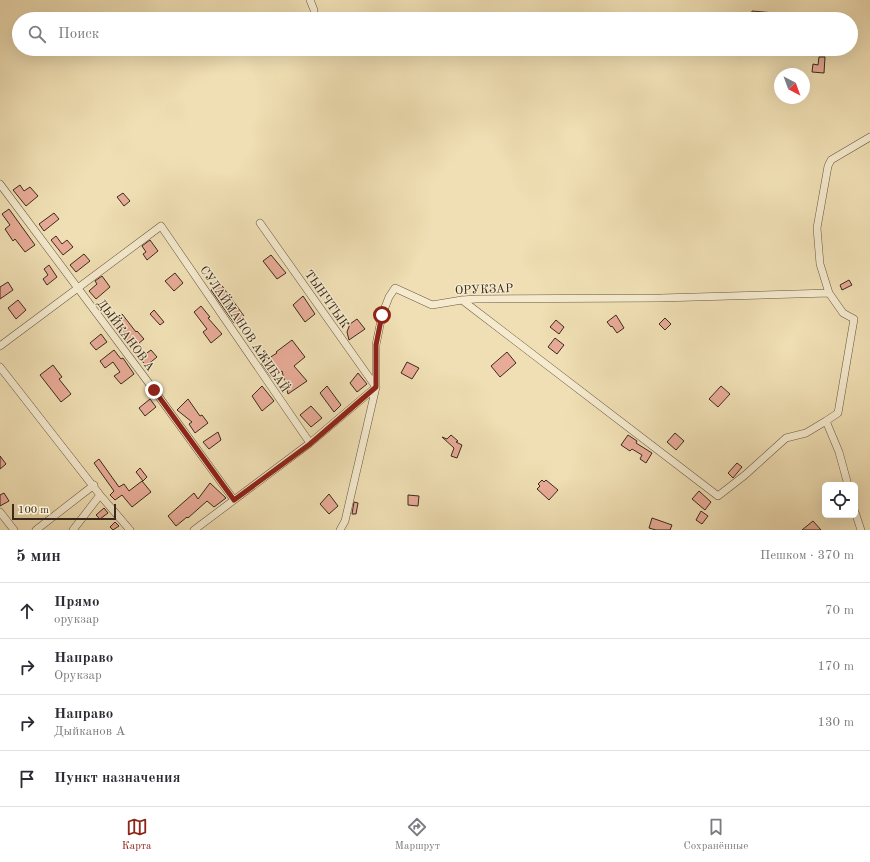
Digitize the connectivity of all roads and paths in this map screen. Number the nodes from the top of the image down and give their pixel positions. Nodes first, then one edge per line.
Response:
1 (310, 0) edge
2 (314, 10) dead end
3 (870, 137) edge
4 (0, 184) edge
5 (260, 223) dead end
6 (78, 289) junction
7 (829, 293) junction
8 (462, 300) junction
9 (0, 346) edge
10 (0, 367) edge
11 (376, 387) junction
12 (826, 421) junction
13 (310, 444) junction
14 (847, 482) edge
15 (94, 485) junction
16 (100, 495) junction
17 (234, 500) junction
18 (0, 512) edge
19 (857, 518) edge
20 (14, 530) edge
21 (36, 530) edge
22 (73, 530) edge
23 (130, 530) edge
24 (194, 530) edge
25 (340, 530) edge
26 (861, 530) edge

1 - 2 street
3 - 7 street
4 - 6 street, ДЫЙКАНОВ А
5 - 11 street, ТЫНЧТЫК
6 - 9 street
6 - 13 street, СУЛАЙМАНОВ АЖИБАЙ
6 - 17 street, ДЫЙКАНОВ А
7 - 8 street, ОРУКЗАР
7 - 12 street
8 - 11 street, ОРУКЗАР
8 - 12 street
10 - 15 street
11 - 13 street
11 - 25 street, ОРУКЗАР
12 - 14 street
13 - 17 street
15 - 16 street
15 - 21 street
16 - 22 street
16 - 23 street
17 - 24 street
18 - 20 street
19 - 26 street

